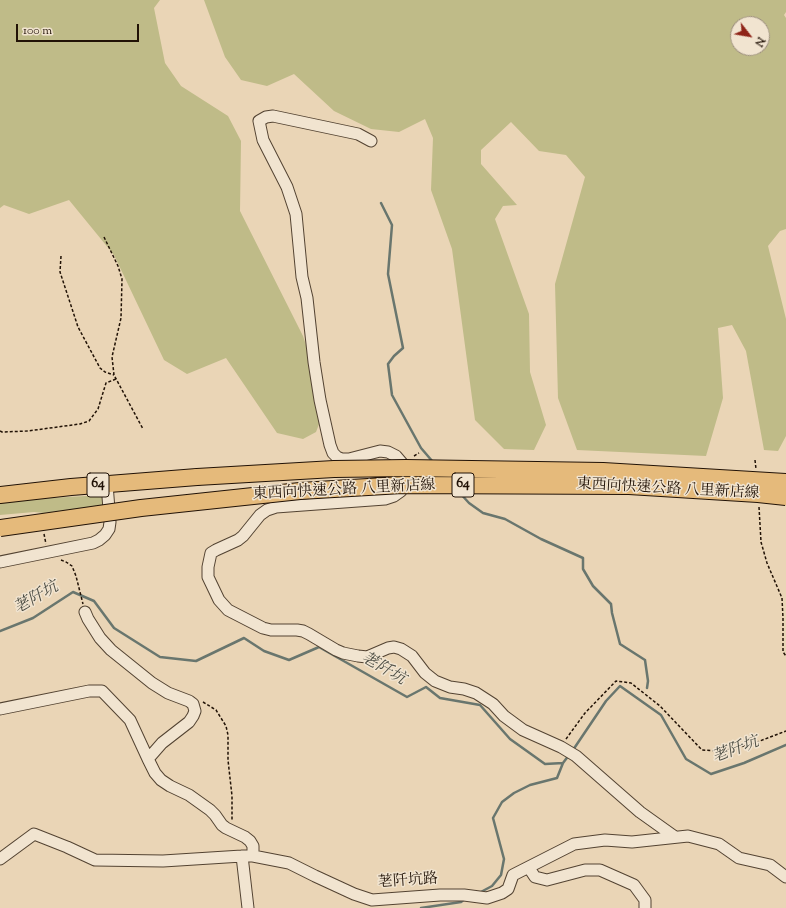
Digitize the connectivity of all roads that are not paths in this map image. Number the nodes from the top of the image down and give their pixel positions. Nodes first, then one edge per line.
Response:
1 (371, 141) dead end
2 (786, 482) edge
3 (107, 484) junction
4 (0, 495) edge
5 (786, 497) edge
6 (0, 528) edge
7 (0, 562) edge
8 (84, 612) road end
9 (0, 709) edge
10 (148, 759) junction
11 (675, 837) junction
12 (242, 856) junction
13 (254, 856) junction
14 (0, 859) edge
15 (529, 868) junction
16 (786, 877) edge
17 (248, 908) edge
18 (646, 908) edge

1 - 11 street
2 - 3 highway, 東西向快速公路 八里新店線 / 64, bridge
3 - 4 highway, 東西向快速公路 八里新店線 / 64
3 - 7 street
5 - 6 highway, 東西向快速公路 八里新店線 / 64, bridge
8 - 10 street
9 - 10 street
10 - 13 street
11 - 15 street, 荖阡坑路
11 - 16 street, 荖阡坑路
12 - 13 street, 荖阡坑路
12 - 14 street, 荖阡坑路
12 - 17 street
13 - 15 street, 荖阡坑路
15 - 18 street

